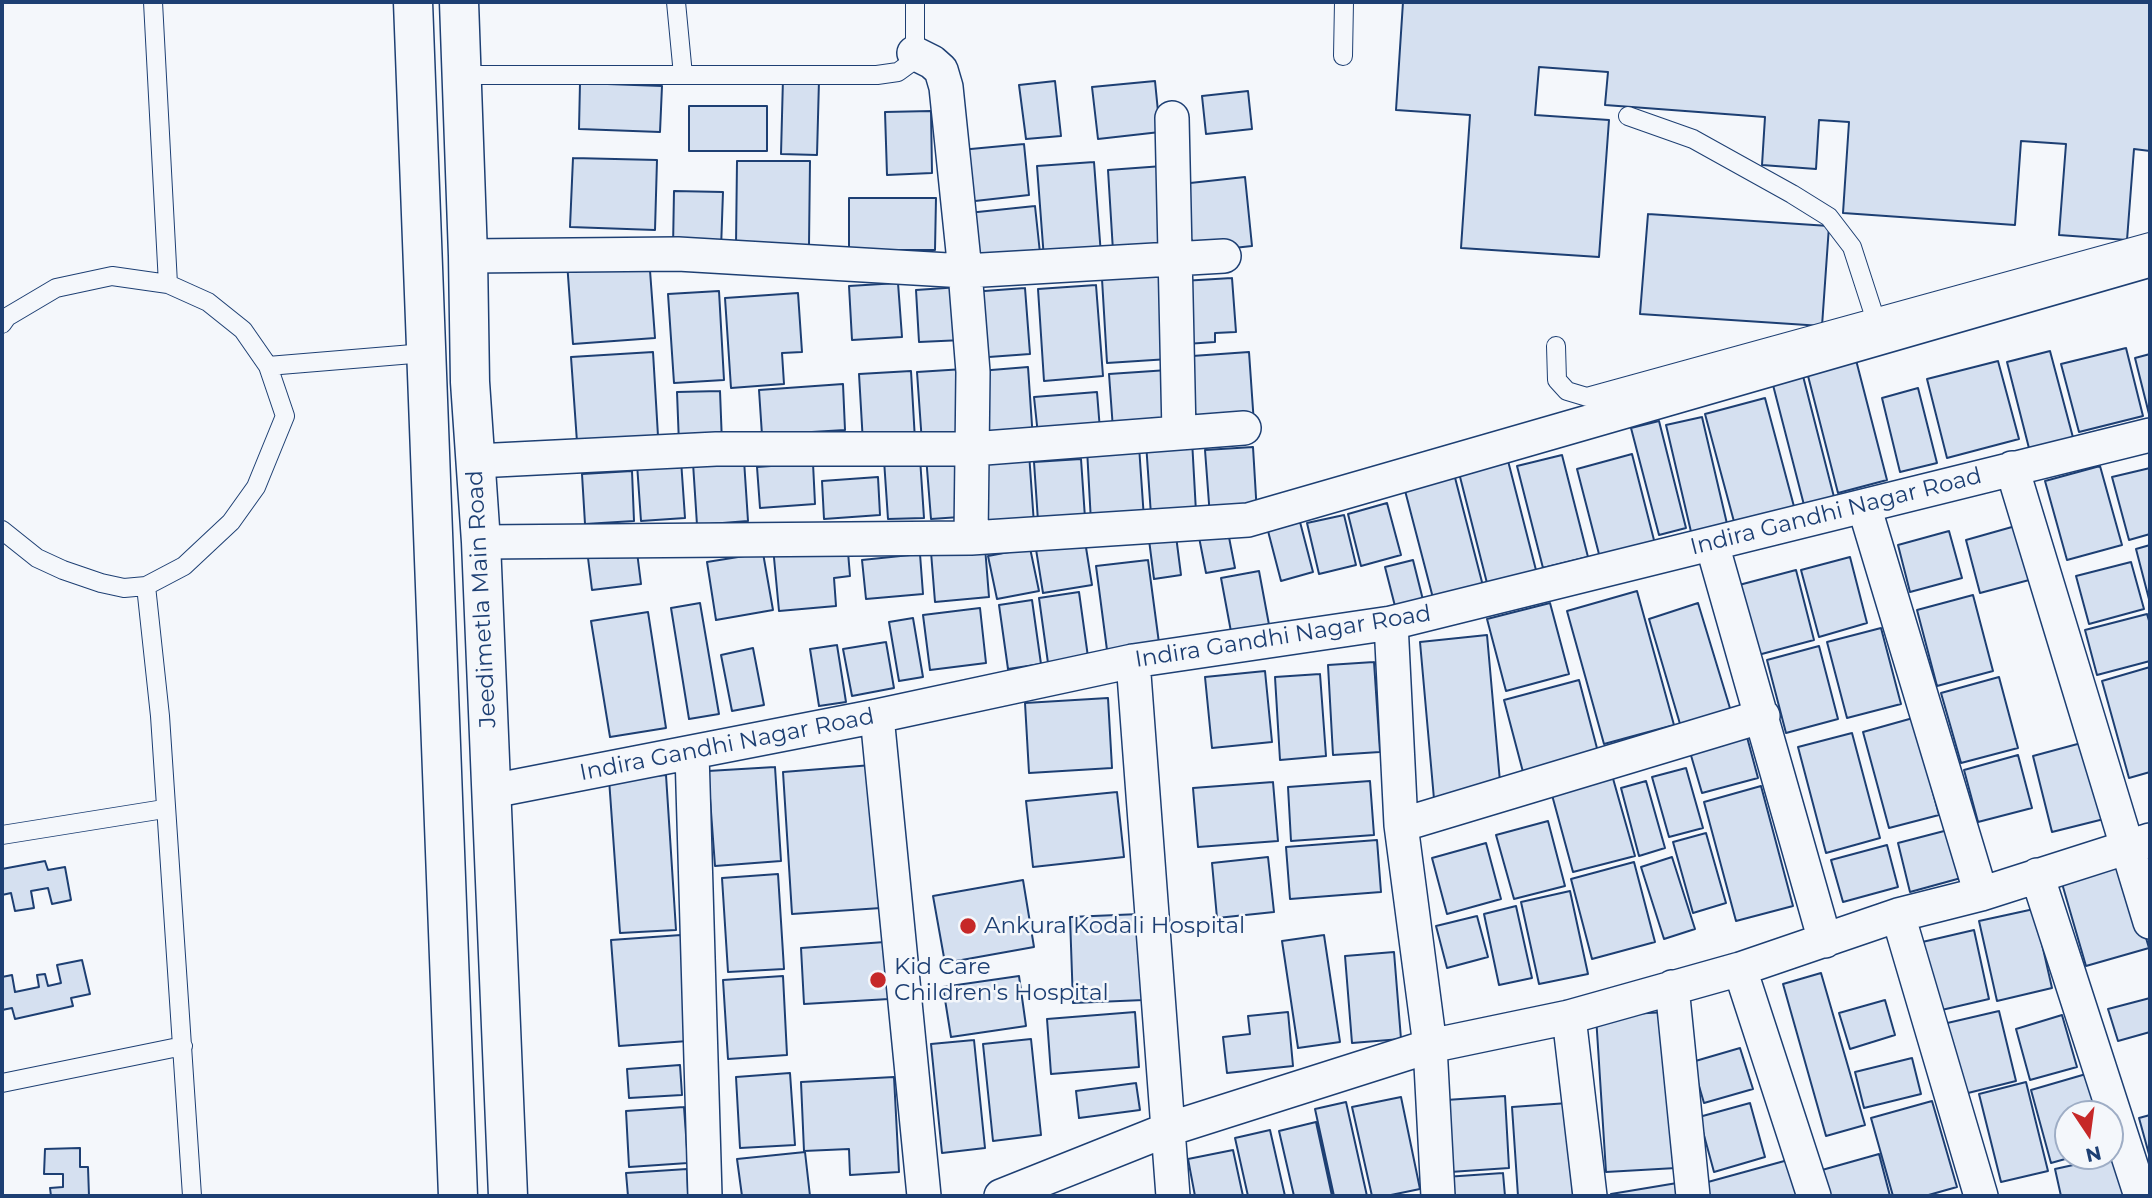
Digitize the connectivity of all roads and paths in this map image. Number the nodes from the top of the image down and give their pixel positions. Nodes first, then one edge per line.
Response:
1 (153, 2) edge
2 (412, 2) edge
3 (459, 2) edge
4 (676, 2) edge
5 (915, 2) edge
6 (1344, 2) edge
7 (914, 53) junction
8 (1343, 56) dead end
9 (462, 75) junction
10 (683, 75) junction
11 (1628, 116) dead end
12 (1172, 118) dead end
13 (2150, 242) edge
14 (468, 256) junction
15 (1224, 256) dead end
16 (1175, 259) junction
17 (2150, 260) edge
18 (965, 271) junction
19 (168, 284) junction
20 (1875, 318) junction
21 (2, 324) edge
22 (1556, 346) dead end
23 (425, 353) junction
24 (268, 366) junction
25 (1244, 428) dead end
26 (1179, 433) junction
27 (2150, 435) edge
28 (972, 449) junction
29 (475, 461) junction
30 (2012, 468) junction
31 (1864, 506) junction
32 (2, 530) edge
33 (971, 538) junction
34 (481, 542) junction
35 (1712, 544) junction
36 (146, 586) junction
37 (1391, 624) junction
38 (1133, 661) junction
39 (877, 716) junction
40 (1763, 716) junction
41 (692, 753) junction
42 (492, 791) junction
43 (164, 809) junction
44 (1401, 825) junction
45 (2, 835) edge
46 (2138, 843) edge
47 (2037, 875) junction
48 (1980, 894) junction
49 (1898, 915) junction
50 (2150, 922) edge
51 (1825, 941) junction
52 (1740, 969) junction
53 (1672, 987) junction
54 (450, 1003) junction
55 (501, 1009) junction
56 (1569, 1017) junction
57 (183, 1046) junction
58 (1430, 1046) junction
59 (2, 1083) edge
60 (1169, 1129) junction
61 (192, 1196) edge
62 (458, 1196) edge
63 (508, 1196) edge
64 (705, 1196) edge
65 (923, 1196) edge
66 (1001, 1196) edge
67 (1173, 1196) edge
68 (1438, 1196) edge
69 (1590, 1196) edge
70 (1693, 1196) edge
71 (1814, 1196) edge
72 (1981, 1196) edge
73 (2141, 1196) edge

1 - 19 lane
2 - 23 main road, Jeedimetla Main Road
3 - 9 main road, Jeedimetla Main Road
4 - 10 lane
5 - 7 lane
6 - 8 lane
7 - 10 lane
7 - 18 street
9 - 10 lane
9 - 14 main road, Jeedimetla Main Road
11 - 20 lane
12 - 16 street
13 - 20 lane
14 - 18 street
14 - 29 main road, Jeedimetla Main Road
15 - 16 street
16 - 18 street
16 - 26 street
17 - 33 street
18 - 28 street
19 - 21 lane
19 - 24 lane
20 - 22 lane
23 - 24 lane
23 - 54 main road, Jeedimetla Main Road
24 - 36 lane
25 - 26 street
26 - 28 street
27 - 30 street, Indira Gandhi Nagar Road
28 - 29 street
28 - 33 street
29 - 34 main road, Jeedimetla Main Road
30 - 31 street, Indira Gandhi Nagar Road
30 - 46 street
31 - 35 street, Indira Gandhi Nagar Road
31 - 48 street
32 - 36 lane
33 - 34 street
34 - 42 main road, Jeedimetla Main Road
35 - 37 street, Indira Gandhi Nagar Road
35 - 40 street
36 - 43 lane
37 - 38 street, Indira Gandhi Nagar Road
37 - 44 street
38 - 39 street, Indira Gandhi Nagar Road
38 - 60 street
39 - 41 street, Indira Gandhi Nagar Road
39 - 65 street
40 - 44 street
40 - 51 street
41 - 42 street, Indira Gandhi Nagar Road
41 - 64 street
42 - 55 main road, Jeedimetla Main Road
43 - 45 lane
43 - 57 lane
44 - 58 street
46 - 47 street
46 - 50 street
47 - 48 street
47 - 73 street
48 - 49 street
49 - 51 street
49 - 72 street
51 - 52 street
52 - 53 street
52 - 71 street
53 - 56 street
53 - 70 street
54 - 55 main road
54 - 62 main road, Jeedimetla Main Road
55 - 63 main road, Jeedimetla Main Road
56 - 58 street
56 - 69 street
57 - 59 lane
57 - 61 lane
58 - 60 street
58 - 68 street
60 - 66 street
60 - 67 street

